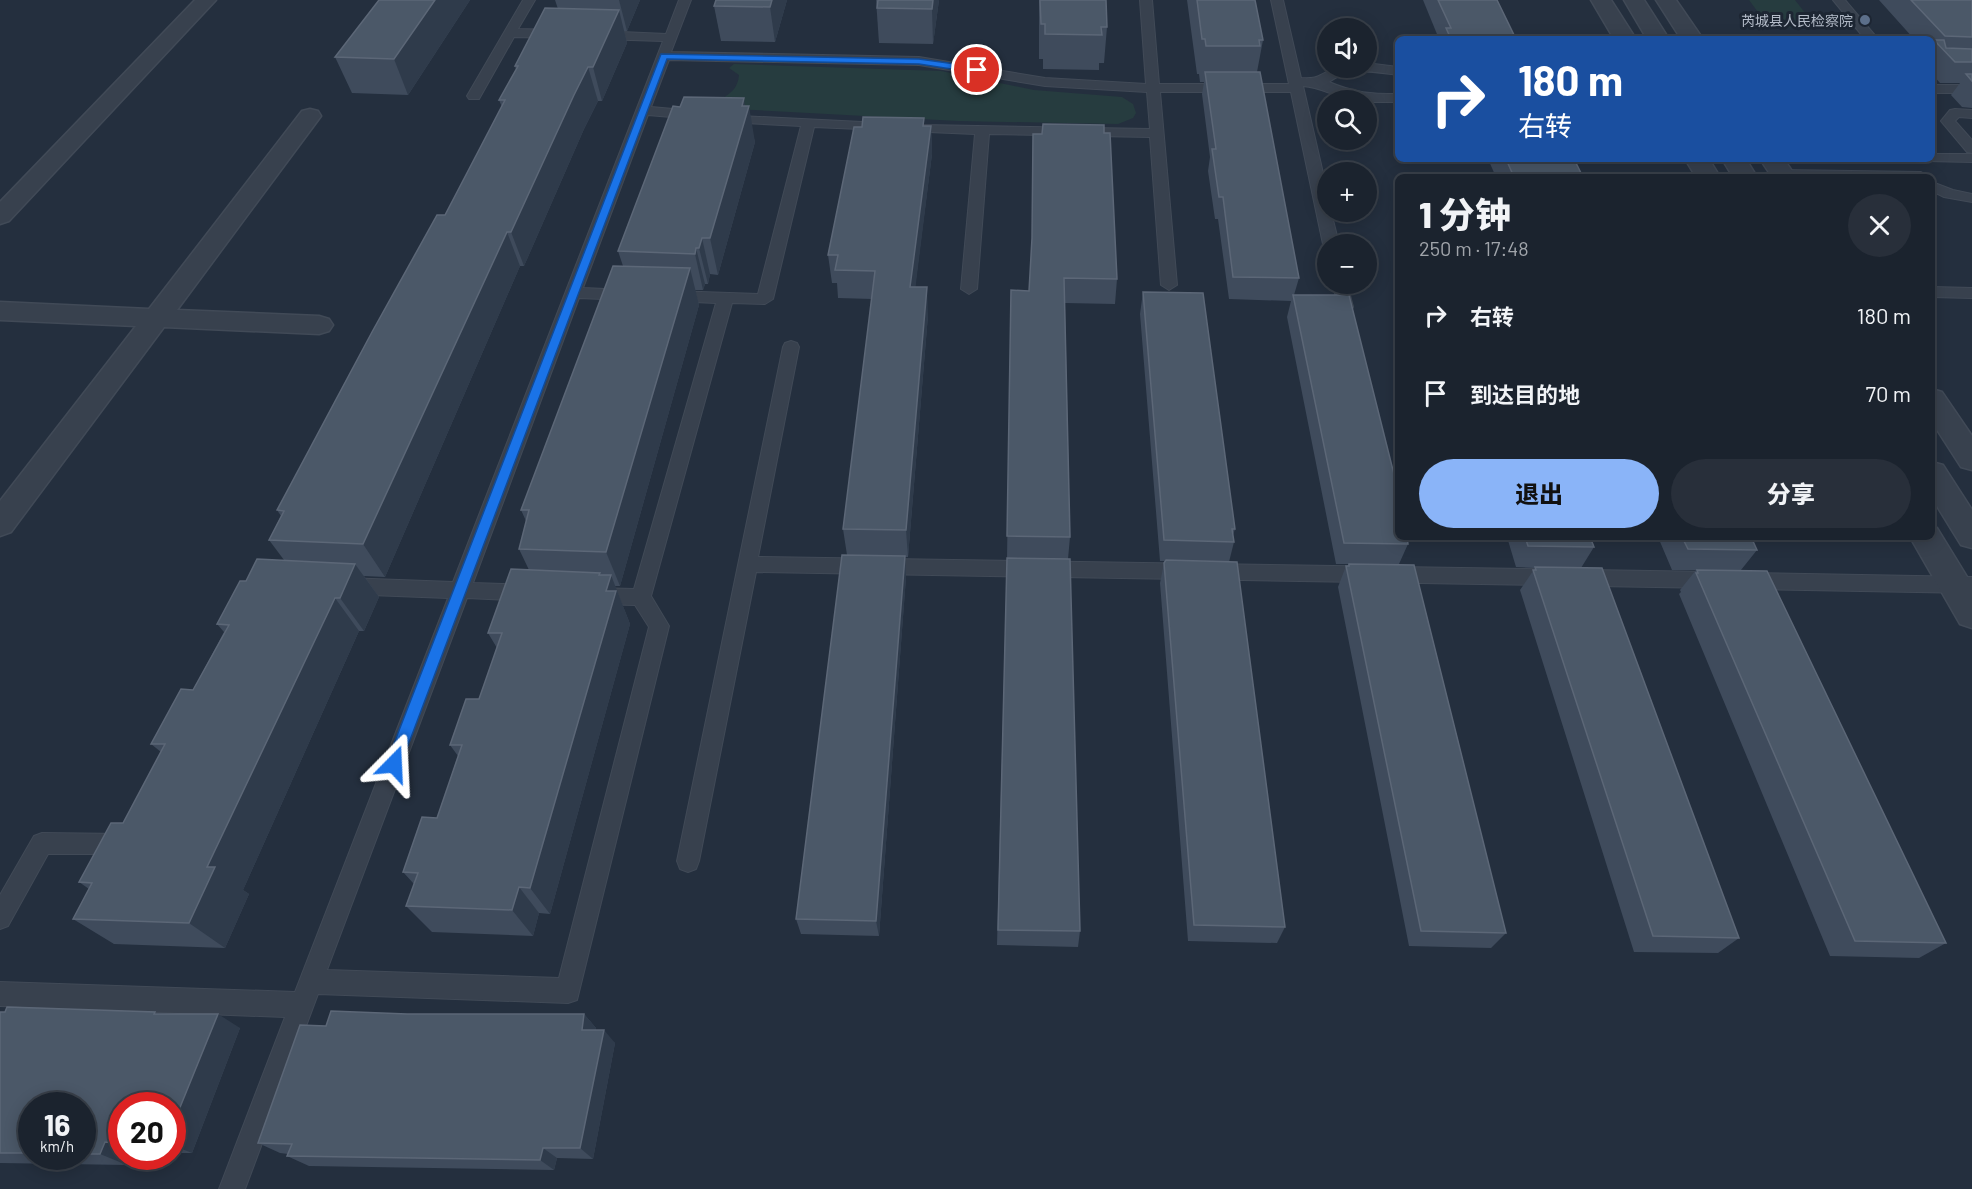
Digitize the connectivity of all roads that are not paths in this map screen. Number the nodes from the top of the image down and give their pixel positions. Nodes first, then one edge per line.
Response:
1 (206, 0) edge
2 (529, 0) edge
3 (685, 0) edge
4 (1146, 0) edge
5 (1277, 0) edge
6 (1601, 0) edge
7 (1634, 0) edge
8 (1666, 0) edge
9 (1839, 0) edge
10 (510, 33) junction
11 (568, 34) edge
12 (591, 35) edge
13 (1623, 36) edge
14 (1656, 36) edge
15 (1690, 36) edge
16 (1869, 36) edge
17 (671, 38) junction
18 (664, 56) junction
19 (1377, 68) edge
20 (1395, 71) edge
21 (1327, 78) edge
22 (1320, 83) junction
23 (1296, 85) junction
24 (1153, 86) junction
25 (1935, 89) edge
26 (1972, 89) edge
27 (474, 96) dead end
28 (1395, 98) edge
29 (643, 111) junction
30 (1972, 114) edge
31 (310, 116) dead end
32 (808, 124) junction
33 (982, 130) junction
34 (1157, 133) junction
35 (1972, 149) edge
36 (1935, 158) edge
37 (1972, 158) edge
38 (1780, 170) edge
39 (1838, 174) edge
40 (1935, 186) edge
41 (1972, 198) edge
42 (0, 216) edge
43 (1329, 234) edge
44 (1169, 285) dead end
45 (969, 289) dead end
46 (1935, 292) edge
47 (573, 293) junction
48 (1972, 293) edge
49 (1342, 294) edge
50 (725, 298) junction
51 (1345, 307) edge
52 (0, 311) edge
53 (157, 317) junction
54 (319, 325) dead end
55 (791, 347) dead end
56 (1935, 404) edge
57 (1972, 459) edge
58 (1935, 478) edge
59 (0, 524) edge
60 (1972, 536) edge
61 (1928, 540) edge
62 (747, 564) junction
63 (322, 585) edge
64 (1963, 585) edge
65 (460, 590) junction
66 (550, 594) edge
67 (573, 595) edge
68 (641, 597) junction
69 (1972, 614) edge
70 (134, 824) edge
71 (688, 861) dead end
72 (0, 918) edge
73 (311, 982) junction
74 (0, 994) edge
75 (302, 1005) junction
76 (232, 1189) edge

1 - 42 street
2 - 10 lane
3 - 17 lane
4 - 24 lane
5 - 23 lane
6 - 13 street
7 - 14 street
8 - 15 street
9 - 16 lane
10 - 11 lane
10 - 27 lane
12 - 17 lane
17 - 18 lane
18 - 24 lane
18 - 29 lane
19 - 20 lane
21 - 22 lane
22 - 23 lane
22 - 28 lane
23 - 24 lane
23 - 43 lane
24 - 34 lane
25 - 26 lane
29 - 32 lane
29 - 47 lane
30 - 35 lane
31 - 53 street
32 - 33 lane
32 - 50 lane
33 - 34 lane
33 - 45 lane
34 - 44 lane
36 - 37 lane
38 - 39 lane
40 - 41 lane
46 - 48 lane
47 - 50 lane
47 - 65 lane
49 - 51 lane
50 - 68 lane
52 - 53 street
53 - 54 street
53 - 59 street
55 - 62 lane
56 - 57 street
58 - 60 street
61 - 64 street
62 - 64 lane
62 - 71 lane
63 - 65 lane
64 - 69 street
65 - 66 lane
65 - 73 lane
67 - 68 lane
68 - 73 lane
70 - 72 lane
73 - 75 lane
74 - 75 lane
75 - 76 lane

